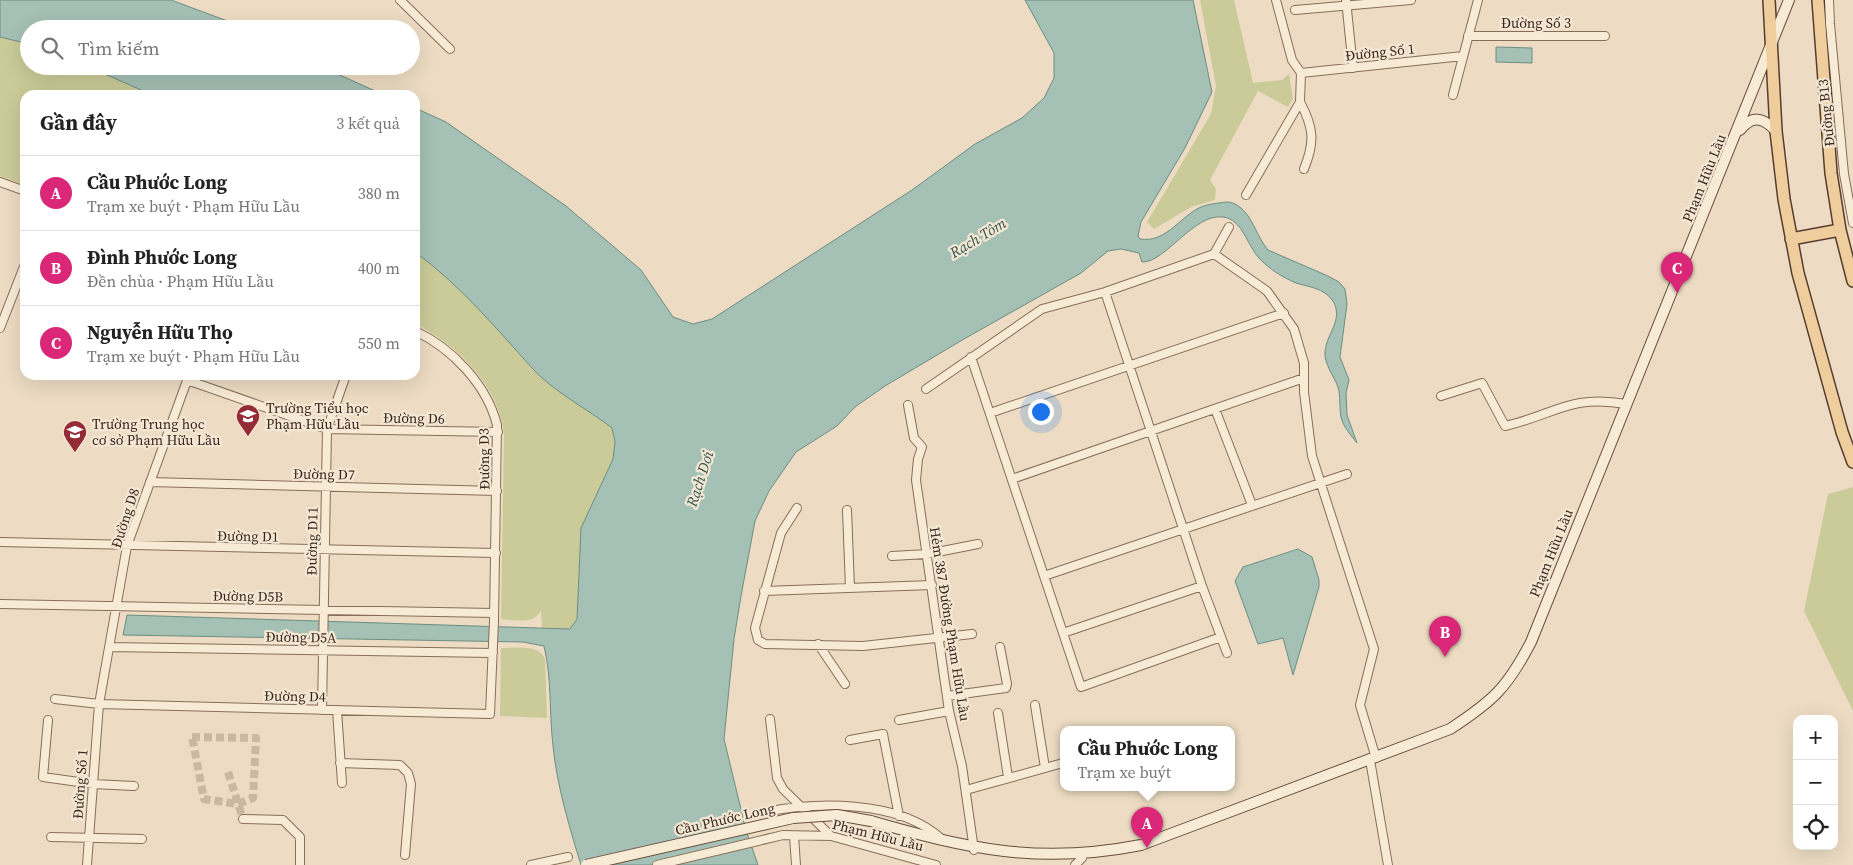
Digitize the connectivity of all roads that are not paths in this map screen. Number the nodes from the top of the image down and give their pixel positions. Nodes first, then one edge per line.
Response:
1 (400, 0) edge
2 (1276, 0) edge
3 (1411, 0) edge
4 (1478, 0) edge
5 (1769, 0) edge
6 (1789, 0) edge
7 (1818, 0) edge
8 (1829, 0) edge
9 (1347, 3) edge
10 (1295, 10) dead end
11 (1468, 36) junction
12 (1605, 36) dead end
13 (1771, 48) junction
14 (450, 49) dead end
15 (1462, 56) junction
16 (1353, 68) junction
17 (1301, 73) junction
18 (1453, 95) dead end
19 (1300, 102) junction
20 (1776, 131) junction
21 (1735, 137) junction
22 (1304, 169) dead end
23 (0, 182) edge
24 (20, 188) edge
25 (1246, 195) dead end
26 (1853, 223) edge
27 (1229, 227) dead end
28 (1840, 230) junction
29 (1791, 240) junction
30 (1214, 254) junction
31 (1850, 256) edge
32 (20, 276) edge
33 (1853, 281) edge
34 (1105, 292) junction
35 (1284, 313) junction
36 (1, 322) edge
37 (420, 334) edge
38 (971, 357) junction
39 (1130, 366) junction
40 (1304, 378) junction
41 (187, 380) edge
42 (193, 380) edge
43 (344, 380) edge
44 (926, 389) dead end
45 (1441, 396) dead end
46 (1626, 404) junction
47 (908, 405) dead end
48 (1215, 409) junction
49 (990, 413) junction
50 (327, 429) junction
51 (1152, 431) junction
52 (498, 432) junction
53 (1853, 462) edge
54 (1347, 474) dead end
55 (1012, 479) junction
56 (150, 482) junction
57 (1319, 482) junction
58 (326, 487) junction
59 (497, 491) junction
60 (1252, 505) junction
61 (797, 508) dead end
62 (847, 510) dead end
63 (1184, 528) junction
64 (0, 542) edge
65 (978, 544) dead end
66 (127, 546) junction
67 (324, 550) junction
68 (496, 553) junction
69 (927, 554) junction
70 (892, 556) dead end
71 (1044, 576) junction
72 (932, 585) junction
73 (1202, 586) junction
74 (850, 588) junction
75 (764, 591) junction
76 (0, 604) edge
77 (118, 606) junction
78 (323, 613) junction
79 (494, 617) junction
80 (1063, 633) junction
81 (972, 634) dead end
82 (1221, 637) junction
83 (940, 639) junction
84 (818, 644) junction
85 (109, 647) junction
86 (1000, 647) dead end
87 (494, 649) junction
88 (322, 650) junction
89 (1227, 653) dead end
90 (845, 684) dead end
91 (947, 696) junction
92 (55, 699) dead end
93 (99, 704) junction
94 (1035, 705) dead end
95 (322, 710) junction
96 (337, 710) junction
97 (950, 711) junction
98 (998, 713) dead end
99 (770, 719) dead end
100 (48, 720) dead end
101 (899, 720) dead end
102 (850, 740) dead end
103 (1373, 759) junction
104 (340, 763) junction
105 (1060, 764) edge
106 (1045, 768) junction
107 (1008, 778) junction
108 (342, 783) dead end
109 (93, 784) junction
110 (134, 786) dead end
111 (966, 790) junction
112 (800, 806) junction
113 (759, 814) dead end
114 (899, 816) junction
115 (244, 819) dead end
116 (871, 820) joint
117 (783, 835) joint
118 (89, 836) junction
119 (794, 836) junction
120 (831, 836) junction
121 (50, 837) dead end
122 (142, 839) dead end
123 (946, 842) junction
124 (974, 850) junction
125 (405, 855) dead end
126 (568, 856) dead end
127 (1080, 863) edge
128 (933, 864) edge
129 (87, 865) edge
130 (300, 865) edge
131 (531, 865) edge
132 (586, 865) edge
133 (657, 865) edge
134 (796, 865) edge
135 (1388, 865) edge

1 - 14 street
2 - 17 street
3 - 9 street
4 - 11 street
5 - 13 main road
6 - 13 main road, Phạm Hữu Lầu
7 - 28 main road
8 - 26 street, Đường B13
9 - 10 street
9 - 16 street
11 - 12 street, Đường Số 3
11 - 15 street
13 - 20 main road
13 - 21 main road, Phạm Hữu Lầu
15 - 16 street, Đường Số 1
15 - 18 street
16 - 17 street, Đường Số 1
17 - 19 street
19 - 22 street
19 - 25 street
20 - 21 main road
20 - 29 main road
21 - 46 main road, Phạm Hữu Lầu
23 - 24 street
27 - 30 street
28 - 29 main road
28 - 31 main road
29 - 53 main road
30 - 34 street
30 - 35 street
31 - 33 main road
32 - 36 street
34 - 38 street
34 - 39 street
35 - 39 street
35 - 40 street
37 - 52 street, Đường D3
38 - 44 street
38 - 49 street
39 - 49 street
39 - 51 street
40 - 48 street
40 - 57 street
41 - 56 street, Đường D8
42 - 50 street, Đường D6
43 - 50 street, Đường D11
45 - 46 street
46 - 103 main road, Phạm Hữu Lầu
47 - 69 street, Hẻm 387 Đường Phạm Hữu Lầu
48 - 51 street
48 - 60 street
49 - 55 street
50 - 52 street, Đường D6
50 - 58 street, Đường D11
51 - 55 street
51 - 63 street
52 - 59 street, Đường D3
54 - 57 street
55 - 71 street
56 - 58 street, Đường D7
56 - 66 street, Đường D8
57 - 60 street
57 - 103 street
58 - 59 street, Đường D7
58 - 67 street, Đường D11
59 - 68 street, Đường D3
60 - 63 street
61 - 75 street
62 - 74 street
63 - 71 street
63 - 73 street
64 - 66 street, Đường D1
65 - 69 street
66 - 67 street, Đường D1
66 - 77 street, Đường D8
67 - 68 street, Đường D1
67 - 78 street, Đường D11
68 - 79 street, Đường D3
69 - 70 street
69 - 72 street, Hẻm 387 Đường Phạm Hữu Lầu
71 - 80 street
72 - 74 street
72 - 83 street, Hẻm 387 Đường Phạm Hữu Lầu
73 - 80 street
73 - 82 street
74 - 75 street
75 - 84 street
76 - 77 street, Đường D5B
77 - 78 street, Đường D5B
77 - 85 street, Đường D8
78 - 79 street, Đường D5B
78 - 88 street, Đường D11
79 - 87 street, Đường D3
80 - 82 street
81 - 83 street
82 - 89 street
83 - 84 street
83 - 91 street, Hẻm 387 Đường Phạm Hữu Lầu
84 - 90 street
85 - 88 street, Đường D5A
85 - 93 street, Đường D8
86 - 91 street
87 - 88 street, Đường D5A
87 - 96 street, Đường D4
88 - 95 street, Đường D11
91 - 97 street, Hẻm 387 Đường Phạm Hữu Lầu
92 - 93 street, Đường D4
93 - 95 street, Đường D4
93 - 109 street, Đường Số 1
94 - 106 street
95 - 96 street, Đường D4
96 - 104 street
97 - 101 street
97 - 111 street, Hẻm 387 Đường Phạm Hữu Lầu
98 - 107 street
99 - 112 street
100 - 109 street
102 - 114 street
103 - 127 main road, Phạm Hữu Lầu
103 - 135 street
104 - 108 street
104 - 125 street
105 - 106 street
106 - 107 street
107 - 111 street
109 - 110 street
109 - 118 street, Đường Số 1
111 - 124 street, Hẻm 387 Đường Phạm Hữu Lầu
112 - 113 street, Phạm Hữu Lầu
112 - 114 street, Phạm Hữu Lầu
112 - 120 street
114 - 123 street, Phạm Hữu Lầu
115 - 130 street
116 - 123 main road, Phạm Hữu Lầu
116 - 132 main road, Cầu Phước Long, bridge
117 - 119 street, Phạm Hữu Lầu
117 - 133 street, Cầu Phước Long
118 - 121 street
118 - 122 street
118 - 129 street, Đường Số 1
119 - 120 street, Phạm Hữu Lầu
119 - 134 street
120 - 128 street, Phạm Hữu Lầu
123 - 124 main road, Phạm Hữu Lầu
124 - 127 main road, Phạm Hữu Lầu
126 - 131 street

